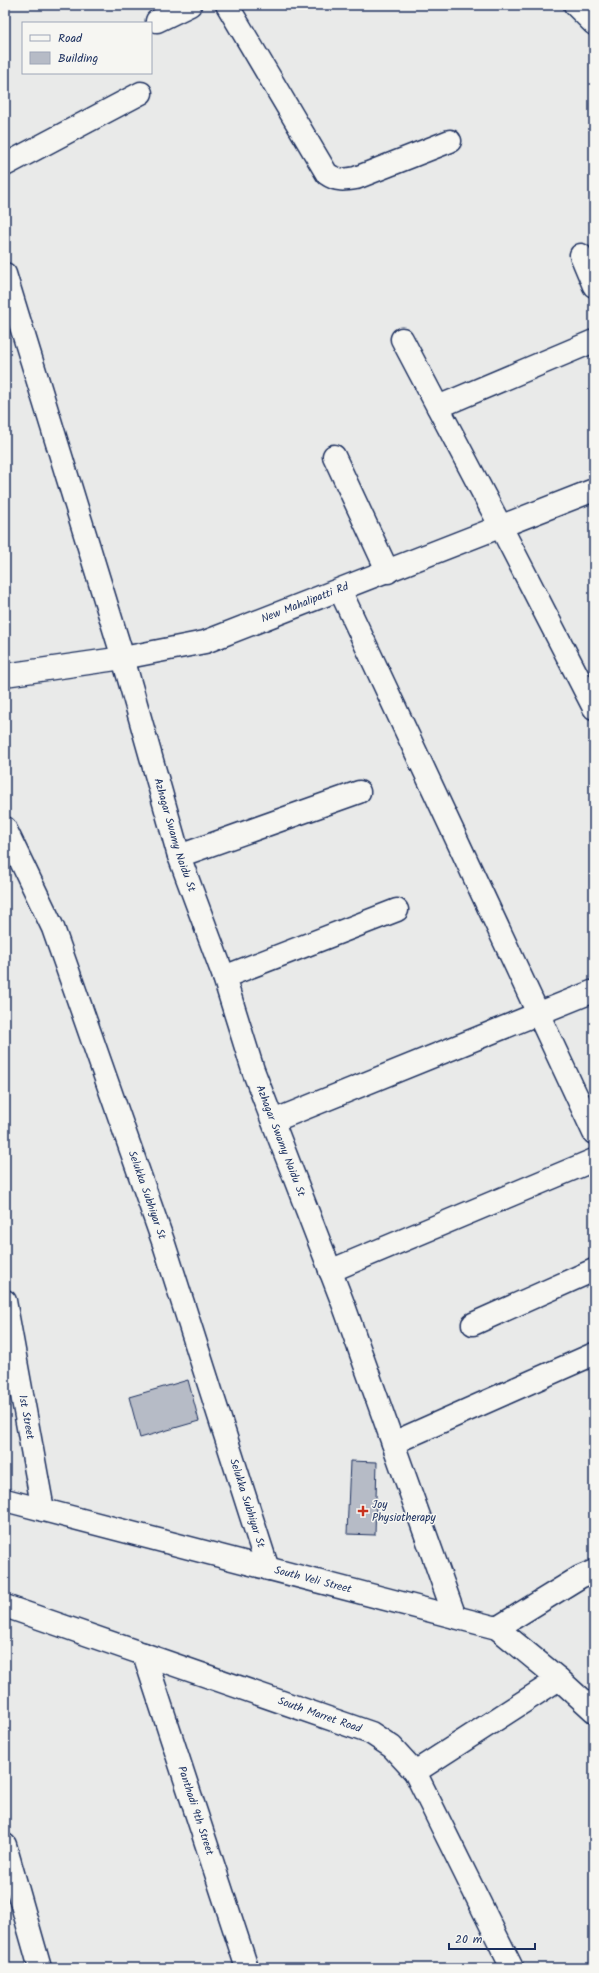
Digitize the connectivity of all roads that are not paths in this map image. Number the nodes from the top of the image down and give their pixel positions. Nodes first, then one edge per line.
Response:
1 (190, 5) edge
2 (227, 5) edge
3 (575, 5) edge
4 (157, 21) dead end
5 (594, 24) edge
6 (141, 93) dead end
7 (450, 141) dead end
8 (5, 165) edge
9 (581, 255) dead end
10 (5, 274) edge
11 (594, 286) edge
12 (402, 340) dead end
13 (594, 341) edge
14 (438, 407) junction
15 (334, 456) dead end
16 (594, 490) edge
17 (501, 527) junction
18 (388, 572) junction
19 (340, 590) junction
20 (123, 658) junction
21 (6, 671) edge
22 (594, 708) edge
23 (359, 792) dead end
24 (5, 828) edge
25 (178, 856) junction
26 (397, 910) dead end
27 (224, 977) junction
28 (594, 991) edge
29 (537, 1015) junction
30 (273, 1121) junction
31 (594, 1133) edge
32 (594, 1160) edge
33 (594, 1270) edge
34 (330, 1271) junction
35 (5, 1301) edge
36 (473, 1324) dead end
37 (594, 1354) edge
38 (392, 1443) junction
39 (5, 1500) edge
40 (43, 1510) junction
41 (268, 1569) junction
42 (594, 1571) edge
43 (5, 1606) edge
44 (455, 1617) junction
45 (497, 1628) junction
46 (144, 1654) junction
47 (559, 1679) junction
48 (594, 1712) edge
49 (415, 1772) junction
50 (5, 1845) edge
51 (40, 1968) edge
52 (247, 1968) edge
53 (512, 1968) edge

1 - 4 street
2 - 7 street
3 - 5 street
6 - 8 street
9 - 11 street
10 - 20 street, Azhagar Swamy Naidu St
12 - 14 street
13 - 14 street
14 - 17 street
15 - 18 street
16 - 17 street, New Mahalipatti Rd
17 - 18 street, New Mahalipatti Rd
17 - 22 street
18 - 19 street, New Mahalipatti Rd
19 - 20 street, New Mahalipatti Rd
19 - 29 street
20 - 21 street, New Mahalipatti Rd
20 - 25 street, Azhagar Swamy Naidu St
23 - 25 street
24 - 41 street, Selukka Subhiyar St
25 - 27 street, Azhagar Swamy Naidu St
26 - 27 street
27 - 30 street, Azhagar Swamy Naidu St
28 - 29 street
29 - 30 street
29 - 31 street
30 - 34 street, Azhagar Swamy Naidu St
32 - 34 street
33 - 36 street
34 - 38 street, Azhagar Swamy Naidu St
35 - 40 street, 1st Street
37 - 38 street
38 - 44 street, Azhagar Swamy Naidu St
39 - 40 street, South Veli Street
40 - 41 street, South Veli Street
41 - 44 street, South Veli Street
42 - 45 street
43 - 46 street, South Marret Road
44 - 45 street, South Veli Street
45 - 47 street, South Veli Street
46 - 49 street, South Marret Road
46 - 52 street, Panthadi 9th Street
47 - 48 street, South Veli Street
47 - 49 street
49 - 53 street, South Marret Road
50 - 51 street

